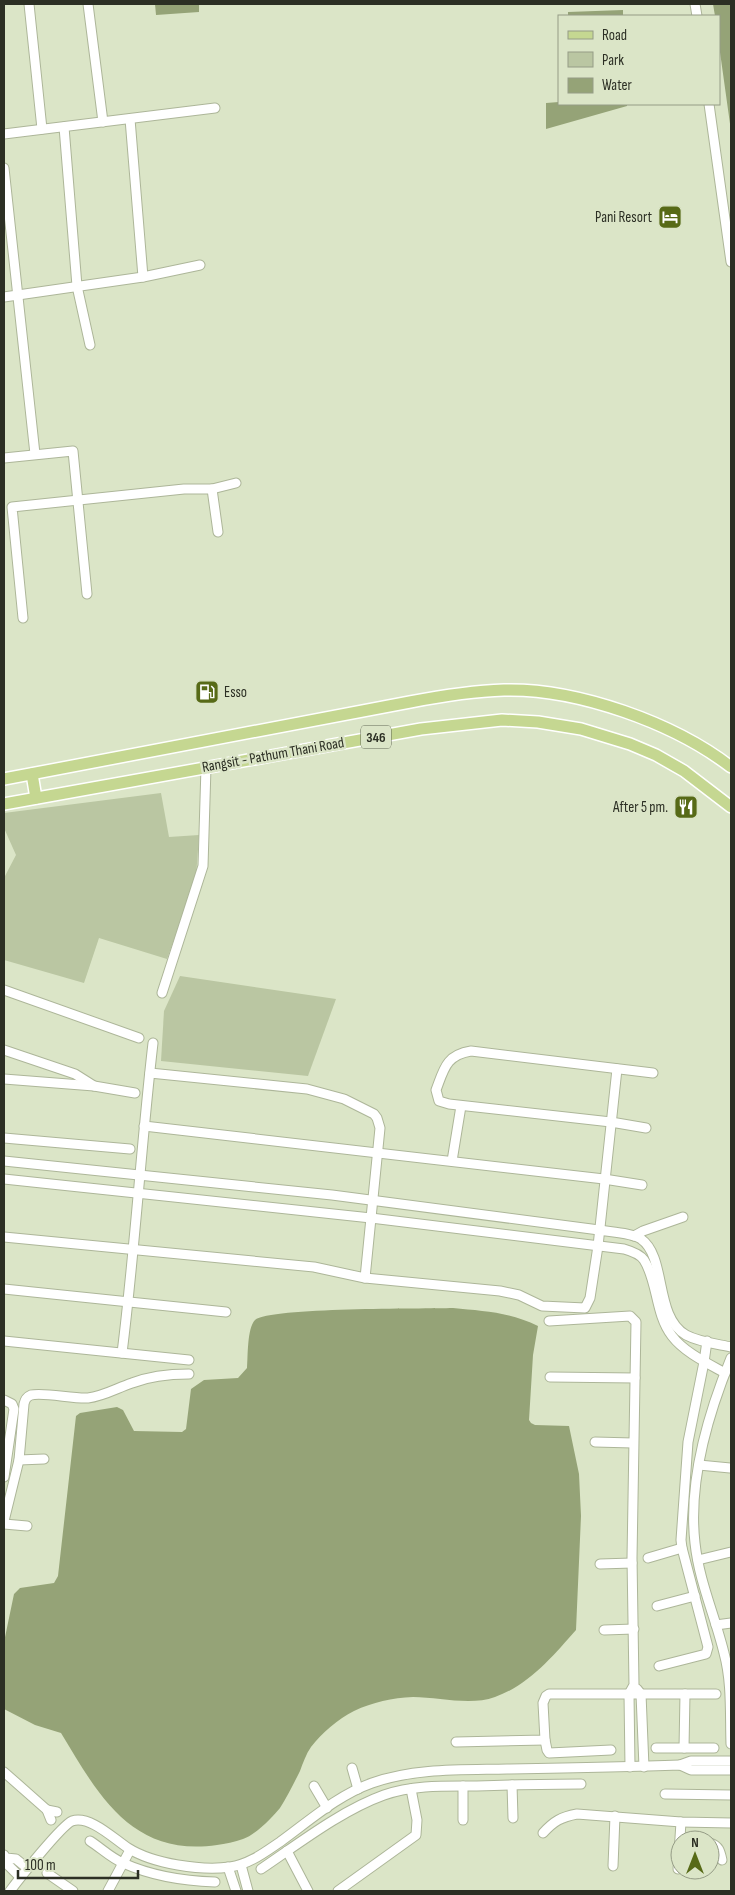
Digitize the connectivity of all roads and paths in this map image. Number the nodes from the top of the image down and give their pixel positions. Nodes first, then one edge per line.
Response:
1 (29, 4) edge
2 (88, 4) edge
3 (709, 105) edge
4 (215, 108) dead end
5 (130, 119) junction
6 (103, 122) junction
7 (64, 127) junction
8 (42, 129) junction
9 (4, 134) edge
10 (4, 168) edge
11 (731, 262) edge
12 (200, 265) dead end
13 (143, 277) junction
14 (77, 286) junction
15 (17, 295) junction
16 (4, 296) edge
17 (90, 345) dead end
18 (35, 454) junction
19 (4, 458) edge
20 (236, 483) dead end
21 (212, 489) junction
22 (78, 500) junction
23 (218, 532) dead end
24 (87, 594) dead end
25 (23, 618) dead end
26 (206, 767) junction
27 (731, 767) edge
28 (32, 774) junction
29 (4, 779) edge
30 (36, 798) junction
31 (4, 804) edge
32 (731, 807) edge
33 (4, 990) edge
34 (162, 993) dead end
35 (139, 1038) dead end
36 (153, 1043) dead end
37 (4, 1050) edge
38 (617, 1069) junction
39 (150, 1073) junction
40 (653, 1073) dead end
41 (4, 1078) edge
42 (94, 1086) junction
43 (135, 1093) dead end
44 (461, 1106) junction
45 (611, 1122) junction
46 (144, 1126) junction
47 (646, 1128) dead end
48 (4, 1138) edge
49 (130, 1149) dead end
50 (378, 1153) junction
51 (4, 1161) edge
52 (452, 1161) junction
53 (62, 1167) junction
54 (139, 1176) junction
55 (4, 1179) edge
56 (604, 1179) junction
57 (220, 1184) junction
58 (60, 1185) junction
59 (642, 1185) dead end
60 (137, 1193) junction
61 (373, 1201) junction
62 (218, 1202) junction
63 (683, 1217) dead end
64 (372, 1218) junction
65 (599, 1230) junction
66 (634, 1236) junction
67 (4, 1237) edge
68 (598, 1246) junction
69 (132, 1250) junction
70 (365, 1278) junction
71 (4, 1289) edge
72 (128, 1301) junction
73 (226, 1312) dead end
74 (549, 1321) dead end
75 (4, 1341) edge
76 (707, 1341) junction
77 (731, 1347) edge
78 (122, 1353) junction
79 (731, 1358) edge
80 (190, 1360) dead end
81 (704, 1362) junction
82 (725, 1373) junction
83 (189, 1374) dead end
84 (550, 1377) dead end
85 (635, 1378) junction
86 (4, 1400) edge
87 (594, 1442) dead end
88 (6, 1443) edge
89 (633, 1443) junction
90 (44, 1459) dead end
91 (19, 1460) junction
92 (699, 1465) junction
93 (730, 1468) edge
94 (4, 1477) edge
95 (4, 1523) edge
96 (27, 1526) dead end
97 (682, 1548) junction
98 (731, 1552) edge
99 (648, 1558) dead end
100 (698, 1560) junction
101 (632, 1563) junction
102 (600, 1564) dead end
103 (695, 1596) junction
104 (657, 1606) dead end
105 (731, 1623) edge
106 (716, 1625) junction
107 (634, 1629) junction
108 (604, 1630) dead end
109 (659, 1666) dead end
110 (634, 1685) junction
111 (629, 1694) junction
112 (641, 1694) junction
113 (685, 1694) junction
114 (716, 1694) dead end
115 (545, 1740) junction
116 (456, 1742) dead end
117 (731, 1744) edge
118 (656, 1748) dead end
119 (684, 1748) junction
120 (714, 1748) dead end
121 (611, 1750) dead end
122 (731, 1761) edge
123 (644, 1766) junction
124 (680, 1766) junction
125 (630, 1767) junction
126 (352, 1768) dead end
127 (731, 1770) edge
128 (4, 1772) edge
129 (580, 1784) dead end
130 (512, 1785) junction
131 (314, 1786) dead end
132 (463, 1786) junction
133 (358, 1789) junction
134 (411, 1789) junction
135 (665, 1794) dead end
136 (731, 1795) edge
137 (327, 1808) junction
138 (47, 1810) junction
139 (615, 1816) junction
140 (513, 1818) dead end
141 (462, 1820) dead end
142 (71, 1822) junction
143 (680, 1822) junction
144 (731, 1823) edge
145 (56, 1825) junction
146 (680, 1830) edge
147 (543, 1833) dead end
148 (90, 1841) dead end
149 (130, 1850) junction
150 (720, 1850) edge
151 (287, 1851) junction
152 (5, 1856) edge
153 (722, 1860) dead end
154 (122, 1863) junction
155 (241, 1865) junction
156 (613, 1866) dead end
157 (228, 1867) junction
158 (27, 1868) junction
159 (261, 1869) dead end
160 (47, 1873) dead end
161 (20, 1877) junction
162 (215, 1882) dead end
163 (10, 1891) edge
164 (72, 1891) edge
165 (108, 1891) edge
166 (236, 1891) edge
167 (248, 1891) edge
168 (308, 1891) edge
169 (338, 1891) edge

1 - 8 street
2 - 6 street
3 - 11 street
4 - 5 street
5 - 6 street
5 - 13 street
6 - 7 street
7 - 8 street
7 - 14 street
8 - 9 street
10 - 15 street
12 - 13 street
13 - 14 street
14 - 15 street
14 - 17 street
15 - 16 street
15 - 18 street
18 - 19 street
18 - 22 street
20 - 21 street
21 - 22 street
21 - 23 street
22 - 24 street
22 - 25 street
26 - 30 main road, Rangsit - Pathum Thani Road / 346
26 - 32 main road, Rangsit - Pathum Thani Road / 346
26 - 34 street
27 - 28 main road, Rangsit - Pathum Thani Road / 346
28 - 29 main road, Rangsit - Pathum Thani Road / 346
28 - 30 main road
30 - 31 main road, Rangsit - Pathum Thani Road / 346
33 - 35 street
36 - 39 street
37 - 42 street
38 - 40 street
38 - 44 street
38 - 45 street
39 - 46 street
39 - 50 street
41 - 42 street
42 - 43 street
44 - 45 street
44 - 52 street
45 - 47 street
45 - 56 street
46 - 50 street
46 - 54 street
48 - 49 street
50 - 52 street
50 - 61 street
51 - 53 street
52 - 56 street
53 - 54 street
53 - 58 street
54 - 57 street
54 - 60 street
55 - 58 street
56 - 59 street
56 - 65 street
57 - 61 street
57 - 62 street
58 - 60 street
60 - 62 street
60 - 69 street
61 - 64 street
61 - 65 street
62 - 64 street
63 - 66 street
64 - 68 street
64 - 70 street
65 - 66 street
65 - 68 street
66 - 76 street
67 - 69 street
68 - 70 street
68 - 81 street
69 - 70 street
69 - 72 street
71 - 72 street
72 - 73 street
72 - 78 street
74 - 85 street
75 - 78 street
76 - 77 street
76 - 81 street
78 - 80 street
79 - 82 street
81 - 82 street
81 - 97 street
82 - 92 street
83 - 91 street
84 - 85 street
85 - 89 street
86 - 88 street
87 - 89 street
88 - 94 street
89 - 101 street
90 - 91 street
91 - 95 street
92 - 93 street
92 - 100 street
95 - 96 street
97 - 99 street
97 - 103 street
98 - 100 street
100 - 106 street
101 - 102 street
101 - 107 street
103 - 104 street
103 - 109 street
105 - 106 street
106 - 117 street
107 - 108 street
107 - 110 street
110 - 111 street
110 - 112 street
111 - 112 street
111 - 115 street
111 - 125 street
112 - 113 street
112 - 123 street
113 - 114 street
113 - 119 street
115 - 116 street
115 - 121 street
118 - 119 street
119 - 120 street
122 - 124 street
123 - 124 street
123 - 125 street
124 - 127 street
125 - 133 street
126 - 133 street
128 - 138 street
129 - 130 street
130 - 132 street
130 - 140 street
131 - 137 street
132 - 134 street
132 - 141 street
133 - 137 street
134 - 151 street
134 - 169 street
135 - 136 street
137 - 155 street
138 - 142 street
138 - 145 street
139 - 143 street
139 - 147 street
139 - 156 street
142 - 145 street
142 - 149 street
143 - 144 street
143 - 146 street
145 - 158 street
148 - 154 street
149 - 154 street
149 - 157 street
150 - 153 street
151 - 159 street
151 - 168 street
152 - 158 street
152 - 161 street
154 - 162 street
154 - 165 street
155 - 157 street
155 - 167 street
157 - 166 street
158 - 161 street
160 - 164 street
161 - 163 street

